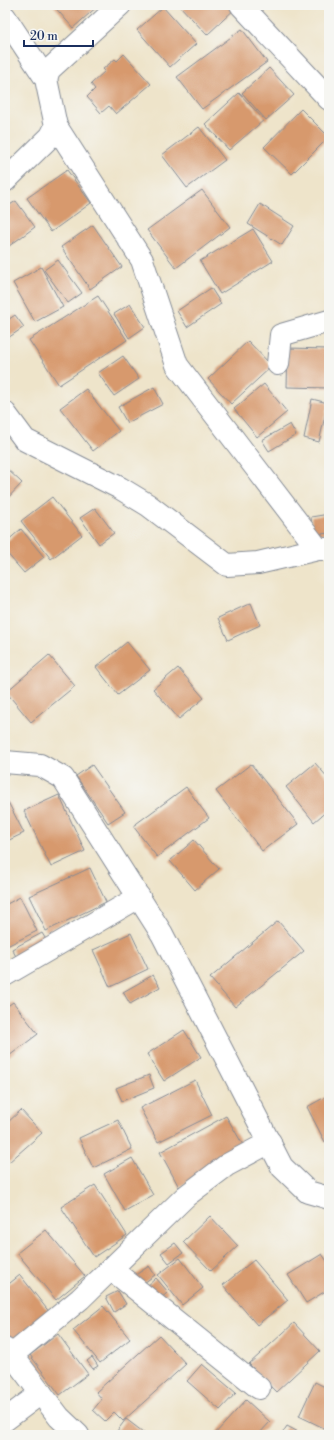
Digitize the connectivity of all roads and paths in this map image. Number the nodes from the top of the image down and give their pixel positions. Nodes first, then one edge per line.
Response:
1 (120, 5) edge
2 (241, 5) edge
3 (5, 17) edge
4 (46, 79) junction
5 (329, 99) edge
6 (56, 126) junction
7 (5, 181) edge
8 (329, 321) edge
9 (278, 364) dead end
10 (5, 413) edge
11 (324, 549) edge
12 (5, 762) edge
13 (139, 897) junction
14 (5, 975) edge
15 (270, 1142) junction
16 (329, 1198) edge
17 (111, 1269) junction
18 (8, 1352) edge
19 (259, 1388) dead end
20 (41, 1393) junction
21 (5, 1420) edge
22 (78, 1435) edge

1 - 4 street
2 - 5 street
3 - 4 street
4 - 6 street
6 - 7 street
6 - 11 street
8 - 9 street
10 - 11 street
12 - 13 street
13 - 14 street
13 - 15 street
15 - 16 street
15 - 17 street
17 - 18 street
17 - 19 street
18 - 20 street
20 - 21 street
20 - 22 street

